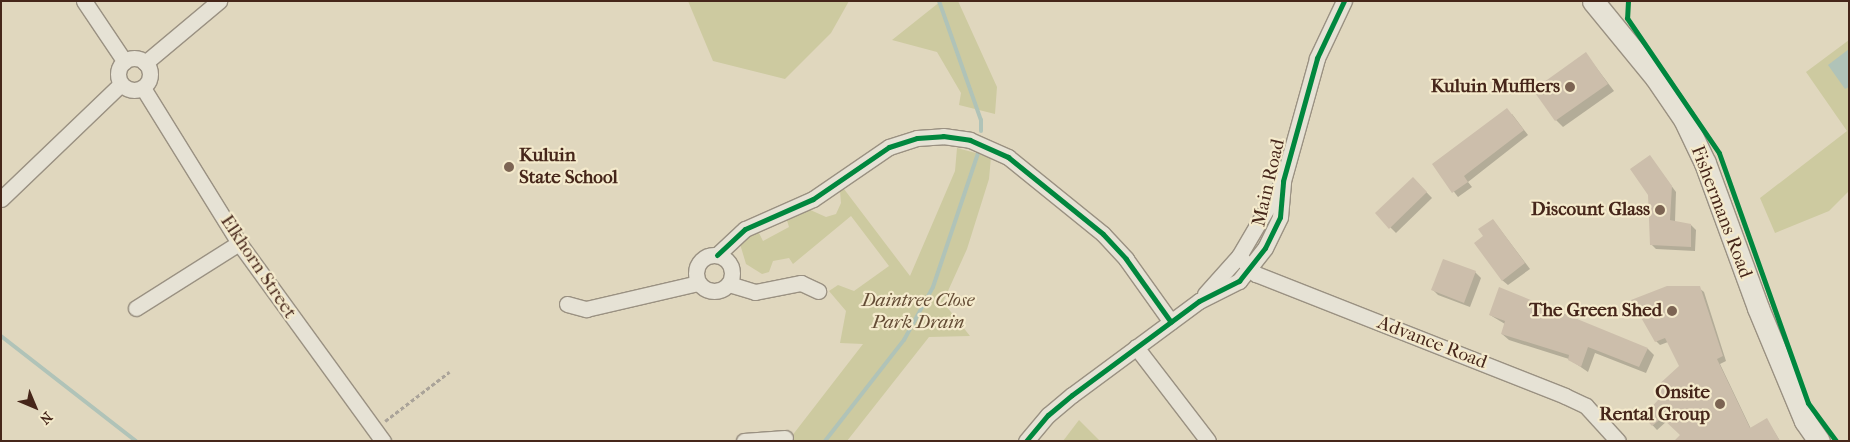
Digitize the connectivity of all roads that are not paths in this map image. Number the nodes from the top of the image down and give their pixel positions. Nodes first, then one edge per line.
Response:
1 (84, 1) edge
2 (219, 1) edge
3 (1344, 1) edge
4 (1599, 4) edge
5 (125, 62) junction
6 (145, 62) junction
7 (121, 84) junction
8 (143, 88) junction
9 (1283, 181) junction
10 (4, 190) edge
11 (239, 243) junction
12 (717, 255) junction
13 (1239, 256) junction
14 (1251, 269) junction
15 (698, 282) junction
16 (729, 284) junction
17 (818, 291) dead end
18 (1199, 301) junction
19 (567, 304) dead end
20 (136, 308) dead end
21 (1170, 322) junction
22 (1136, 348) junction
23 (784, 438) dead end
24 (383, 441) edge
25 (744, 441) edge
26 (1026, 441) edge
27 (1208, 441) edge
28 (1618, 441) edge
29 (1819, 441) edge

1 - 5 street
2 - 6 street
3 - 9 street, Main Road
4 - 29 main road, Fishermans Road
5 - 6 street
5 - 7 street
6 - 8 street
7 - 8 street
7 - 10 street
8 - 11 street, Elkhorn Street
9 - 13 street, Main Road
9 - 14 street, Main Road
11 - 20 street
11 - 24 street, Elkhorn Street
12 - 15 street
12 - 16 street
12 - 21 street
13 - 14 street, Advance Road
13 - 18 street, Main Road
14 - 18 street, Main Road
14 - 28 street, Advance Road
15 - 16 street
15 - 19 street
16 - 17 street
18 - 21 street, Main Road
21 - 22 street, Main Road
22 - 26 street, Main Road
22 - 27 street
23 - 25 street

